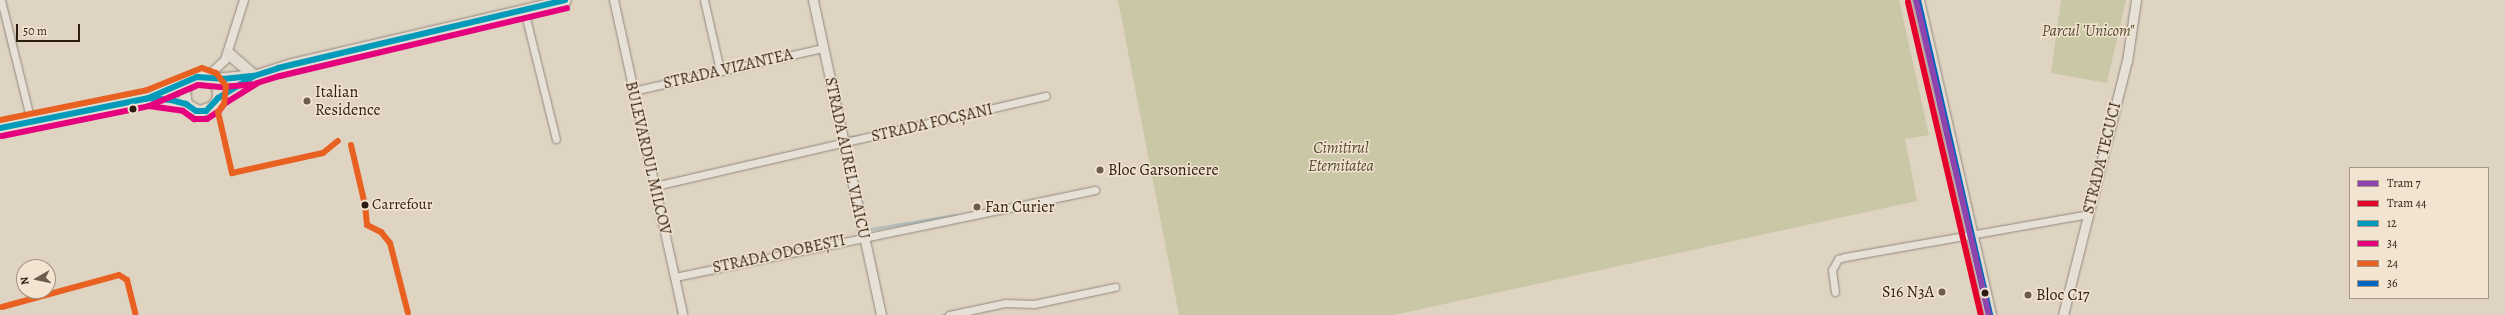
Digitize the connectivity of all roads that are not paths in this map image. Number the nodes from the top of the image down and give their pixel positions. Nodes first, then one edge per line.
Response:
1 (1, 0) edge
2 (244, 0) edge
3 (565, 0) edge
4 (614, 0) edge
5 (704, 0) edge
6 (813, 0) edge
7 (1918, 0) edge
8 (2136, 0) edge
9 (524, 10) junction
10 (823, 48) junction
11 (228, 53) junction
12 (720, 70) junction
13 (254, 76) junction
14 (209, 78) junction
15 (191, 79) junction
16 (633, 91) junction
17 (1046, 96) dead end
18 (149, 98) junction
19 (218, 98) junction
20 (186, 104) junction
21 (31, 121) junction
22 (0, 128) edge
23 (556, 139) dead end
24 (843, 143) junction
25 (655, 186) junction
26 (1095, 190) dead end
27 (2088, 214) junction
28 (1972, 233) junction
29 (864, 236) junction
30 (675, 277) junction
31 (1115, 287) dead end
32 (1835, 292) dead end
33 (684, 315) edge
34 (882, 315) edge
35 (949, 315) edge
36 (1990, 315) edge
37 (2063, 315) edge

1 - 21 street
2 - 11 street
3 - 9 main road
4 - 16 street, BULEVARDUL MILCOV
5 - 12 street
6 - 10 main road, STRADA AUREL VLAICU
7 - 28 main road
8 - 27 main road, STRADA TECUCI
9 - 13 main road
9 - 23 street
10 - 12 street, STRADA VIZANTEA
10 - 24 main road, STRADA AUREL VLAICU
11 - 13 main road
11 - 14 street
12 - 16 street, STRADA VIZANTEA
13 - 14 main road
13 - 19 main road
14 - 15 main road
14 - 19 main road
15 - 18 main road
15 - 20 main road
16 - 25 street, BULEVARDUL MILCOV
17 - 24 street, STRADA FOCȘANI
18 - 20 main road
18 - 21 main road
19 - 20 main road
21 - 22 main road
24 - 25 street, STRADA FOCȘANI
24 - 29 main road, STRADA AUREL VLAICU
25 - 30 street, BULEVARDUL MILCOV
26 - 29 street, STRADA ODOBEȘTI
27 - 28 street
27 - 37 main road, STRADA TECUCI
28 - 32 street
28 - 36 main road
29 - 30 street, STRADA ODOBEȘTI
29 - 34 main road, STRADA AUREL VLAICU
30 - 33 street, BULEVARDUL MILCOV
31 - 35 street

